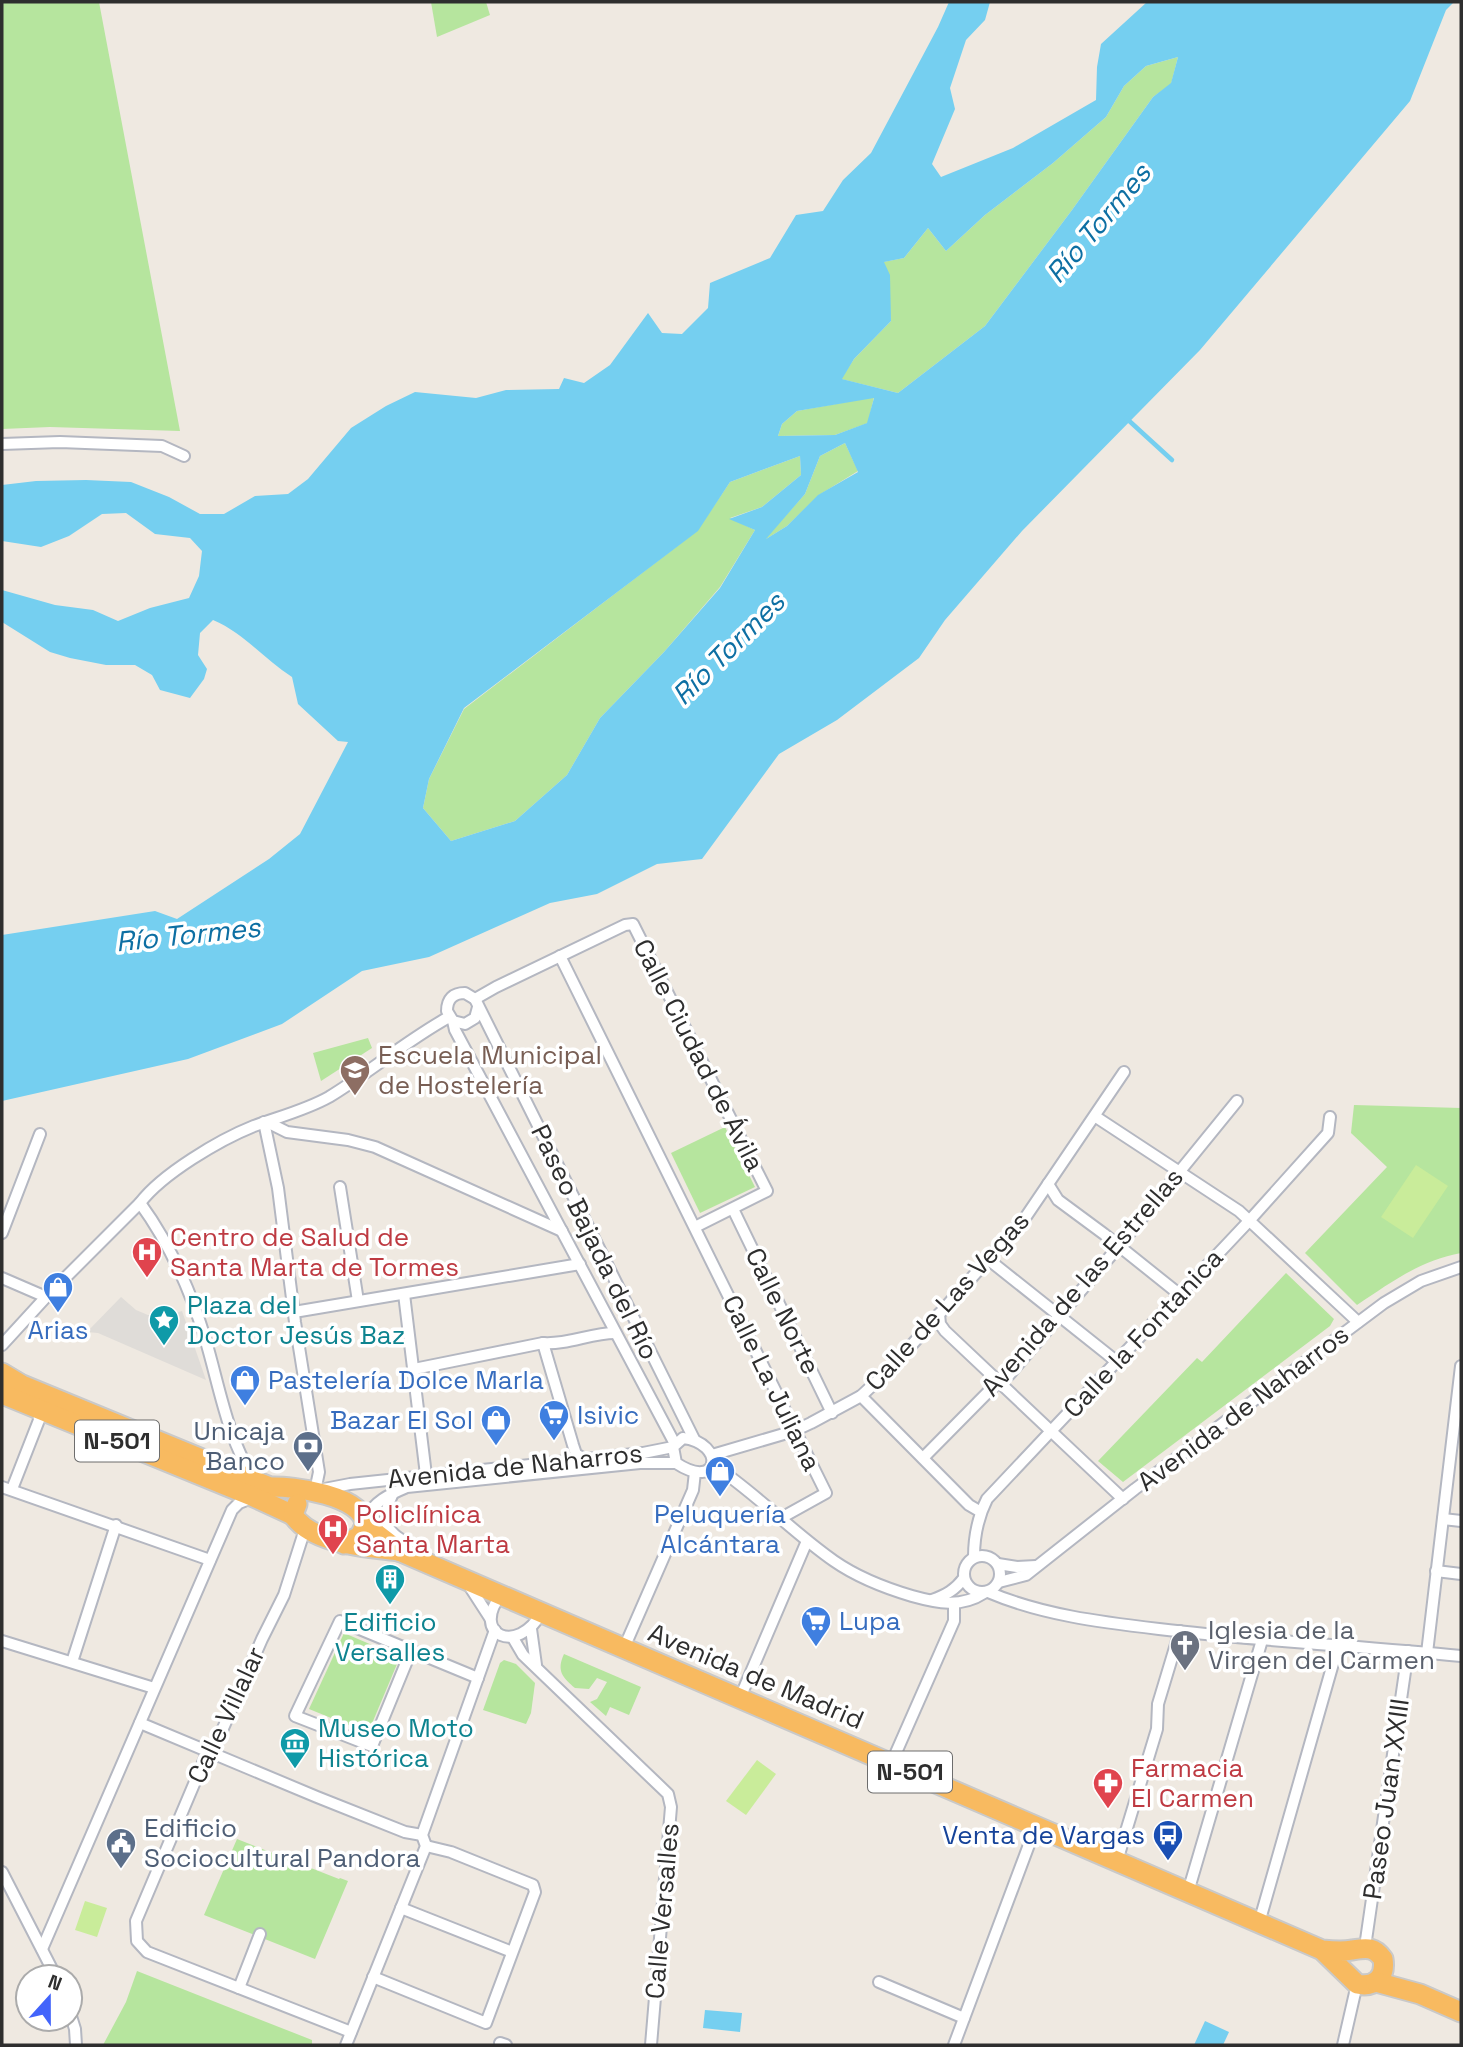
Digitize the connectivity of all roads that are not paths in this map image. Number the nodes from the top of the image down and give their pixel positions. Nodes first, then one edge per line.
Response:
1 (2, 444) edge
2 (184, 456) dead end
3 (560, 956) junction
4 (477, 1003) junction
5 (451, 1019) junction
6 (1124, 1072) dead end
7 (1237, 1101) dead end
8 (1096, 1117) junction
9 (1330, 1117) dead end
10 (265, 1122) junction
11 (40, 1134) dead end
12 (1178, 1171) junction
13 (1048, 1184) junction
14 (340, 1187) dead end
15 (140, 1203) junction
16 (733, 1209) junction
17 (1249, 1221) junction
18 (695, 1227) junction
19 (562, 1231) junction
20 (2, 1233) edge
21 (1119, 1245) junction
22 (989, 1259) junction
23 (580, 1264) junction
24 (1461, 1267) edge
25 (2, 1278) edge
26 (404, 1294) junction
27 (1179, 1294) junction
28 (46, 1297) junction
29 (358, 1301) junction
30 (294, 1312) junction
31 (939, 1314) junction
32 (1059, 1316) junction
33 (1358, 1321) junction
34 (615, 1333) junction
35 (543, 1343) junction
36 (2, 1345) edge
37 (1115, 1361) junction
38 (1461, 1366) edge
39 (414, 1369) junction
40 (2, 1373) edge
41 (999, 1381) junction
42 (2, 1394) edge
43 (861, 1395) junction
44 (38, 1408) junction
45 (832, 1413) junction
46 (794, 1431) junction
47 (1050, 1431) junction
48 (694, 1439) junction
49 (674, 1445) junction
50 (923, 1458) junction
51 (584, 1459) junction
52 (712, 1460) junction
53 (676, 1463) junction
54 (695, 1472) junction
55 (425, 1480) junction
56 (7, 1488) edge
57 (255, 1489) junction
58 (314, 1491) junction
59 (393, 1493) junction
60 (1123, 1499) junction
61 (981, 1512) junction
62 (781, 1518) junction
63 (1443, 1519) junction
64 (1461, 1521) edge
65 (299, 1522) junction
66 (365, 1522) junction
67 (116, 1525) junction
68 (807, 1541) junction
69 (344, 1544) junction
70 (399, 1551) junction
71 (974, 1558) junction
72 (210, 1560) junction
73 (998, 1564) junction
74 (1036, 1566) junction
75 (442, 1570) junction
76 (1436, 1571) junction
77 (1461, 1574) edge
78 (465, 1578) junction
79 (964, 1578) junction
80 (999, 1582) junction
81 (986, 1592) junction
82 (501, 1595) junction
83 (930, 1601) junction
84 (954, 1604) junction
85 (542, 1612) junction
86 (489, 1618) junction
87 (531, 1629) junction
88 (495, 1630) junction
89 (1180, 1631) junction
90 (513, 1638) junction
91 (1262, 1640) junction
92 (2, 1641) edge
93 (1338, 1646) junction
94 (624, 1648) junction
95 (411, 1651) junction
96 (1408, 1651) junction
97 (1427, 1653) junction
98 (1461, 1656) edge
99 (72, 1662) junction
100 (536, 1665) junction
101 (478, 1678) junction
102 (154, 1688) junction
103 (740, 1698) junction
104 (140, 1723) junction
105 (208, 1751) junction
106 (891, 1763) junction
107 (1036, 1826) junction
108 (424, 1840) junction
109 (1117, 1861) junction
110 (2, 1872) edge
111 (1188, 1892) junction
112 (401, 1908) junction
113 (1259, 1923) junction
114 (48, 1934) junction
115 (260, 1934) dead end
116 (36, 1936) junction
117 (42, 1949) junction
118 (1359, 1949) junction
119 (1322, 1950) junction
120 (512, 1952) junction
121 (49, 1963) edge
122 (1366, 1976) junction
123 (373, 1977) junction
124 (879, 1982) dead end
125 (239, 1988) junction
126 (1461, 2012) edge
127 (964, 2018) junction
128 (351, 2032) junction
129 (346, 2045) edge
130 (651, 2045) edge
131 (954, 2045) edge
132 (1343, 2045) edge

1 - 2 street
3 - 4 street
3 - 16 street, Calle Ciudad de Ávila
3 - 18 street, Calle La Juliana
4 - 5 street
4 - 5 street
4 - 48 street, Paseo Bajada del Río
5 - 10 street
5 - 19 street, Paseo Bajada del Río
6 - 8 street, Calle de Las Vegas
7 - 12 street, Avenida de las Estrellas
8 - 12 street
8 - 13 street, Calle de Las Vegas
9 - 17 street, Calle la Fontanica
10 - 15 street
10 - 19 street
10 - 30 street
11 - 20 street
12 - 17 street
12 - 21 street, Avenida de las Estrellas
13 - 21 street
13 - 22 street, Calle de Las Vegas
14 - 29 street
15 - 28 street
15 - 57 street
16 - 18 street
16 - 45 street, Calle Norte
17 - 27 street, Calle la Fontanica
17 - 33 street
18 - 46 street, Calle La Juliana
19 - 23 street, Paseo Bajada del Río
21 - 27 street
21 - 32 street, Avenida de las Estrellas
22 - 31 street, Calle de Las Vegas
22 - 32 street
23 - 26 street
23 - 34 street, Paseo Bajada del Río
24 - 33 street, Avenida de Naharros
25 - 28 street
26 - 29 street
26 - 39 street
27 - 37 street, Calle la Fontanica
28 - 36 street
29 - 30 street
30 - 58 street
31 - 41 street
31 - 43 street, Calle de Las Vegas
32 - 37 street
32 - 41 street, Avenida de las Estrellas
33 - 60 street, Avenida de Naharros
34 - 35 street
34 - 49 street, Paseo Bajada del Río
35 - 39 street
35 - 51 street
37 - 47 street, Calle la Fontanica
38 - 63 street
39 - 55 street
40 - 57 highway, N-501
41 - 47 street
41 - 50 street, Avenida de las Estrellas
42 - 44 highway, N-501
43 - 45 street, Calle de Las Vegas
43 - 50 street
44 - 56 street
44 - 57 highway, N-501
45 - 46 street, Calle de Las Vegas
46 - 52 street, Calle de Las Vegas
46 - 62 street, Calle La Juliana
47 - 60 street
47 - 61 street, Calle la Fontanica
48 - 49 street
48 - 52 street
49 - 51 street, Avenida de Naharros
49 - 53 street
50 - 61 street
51 - 55 street, Avenida de Naharros
52 - 54 street
52 - 62 street
53 - 54 street
53 - 55 street, Avenida de Naharros
54 - 94 street
55 - 58 street, Avenida de Naharros
55 - 59 street, Avenida de Naharros
56 - 67 street
57 - 58 highway, N-501
57 - 65 highway, N-501
57 - 72 street
58 - 65 highway
58 - 66 highway, N-501
59 - 66 street, Avenida de Naharros
59 - 75 street, Avenida de Naharros
60 - 74 street, Avenida de Naharros
61 - 71 street, Calle la Fontanica
62 - 68 street
63 - 64 street
63 - 76 street
65 - 69 highway, N-501
65 - 105 street, Calle Villalar
66 - 69 highway
66 - 70 highway, Avenida de Madrid / N-501
67 - 72 street
67 - 99 street
68 - 83 street
68 - 103 street
69 - 70 highway, Avenida de Madrid / N-501
70 - 75 highway, Avenida de Madrid / N-501
71 - 73 street
71 - 79 street
72 - 102 street
73 - 74 street
73 - 80 street
74 - 80 street, Avenida de Naharros
75 - 78 highway, Avenida de Madrid / N-501
76 - 77 street
76 - 97 street
78 - 82 highway, Avenida de Madrid / N-501
78 - 86 street
79 - 81 street
79 - 83 street
80 - 81 street
81 - 84 street
81 - 89 street
82 - 85 highway, Avenida de Madrid / N-501
82 - 86 street
83 - 84 street
84 - 106 street
85 - 87 street
85 - 94 highway, Avenida de Madrid / N-501
86 - 88 street
87 - 90 street
87 - 100 street
88 - 90 street
88 - 101 street
89 - 91 street
89 - 109 street
90 - 100 street, Calle Versalles
91 - 93 street
91 - 111 street
92 - 99 street
93 - 96 street
93 - 113 street
94 - 103 highway, Avenida de Madrid / N-501
95 - 95 street
95 - 101 street
96 - 97 street
96 - 118 street, Paseo Juan XXIII
97 - 98 street
99 - 102 street
100 - 130 street, Calle Versalles
101 - 108 street
102 - 104 street
103 - 106 highway, Avenida de Madrid / N-501
104 - 105 street
104 - 114 street
105 - 108 street
105 - 125 street, Calle Villalar
106 - 107 highway, Avenida de Madrid / N-501
107 - 109 highway, Avenida de Madrid / N-501
107 - 127 street
108 - 112 street
108 - 120 street
109 - 111 highway, Avenida de Madrid / N-501
110 - 116 street
111 - 113 highway, Avenida de Madrid / N-501
112 - 120 street
112 - 123 street
113 - 119 highway, Avenida de Madrid / N-501
114 - 116 street
114 - 117 street
115 - 125 street
116 - 117 street
117 - 121 street
118 - 119 highway, Avenida de Madrid / N-501
118 - 122 highway
118 - 122 highway, N-501
119 - 122 highway, Avenida de Madrid / N-501
120 - 123 street
122 - 126 highway, N-501
122 - 132 street
123 - 128 street
124 - 127 street
125 - 128 street
127 - 131 street
128 - 129 street

